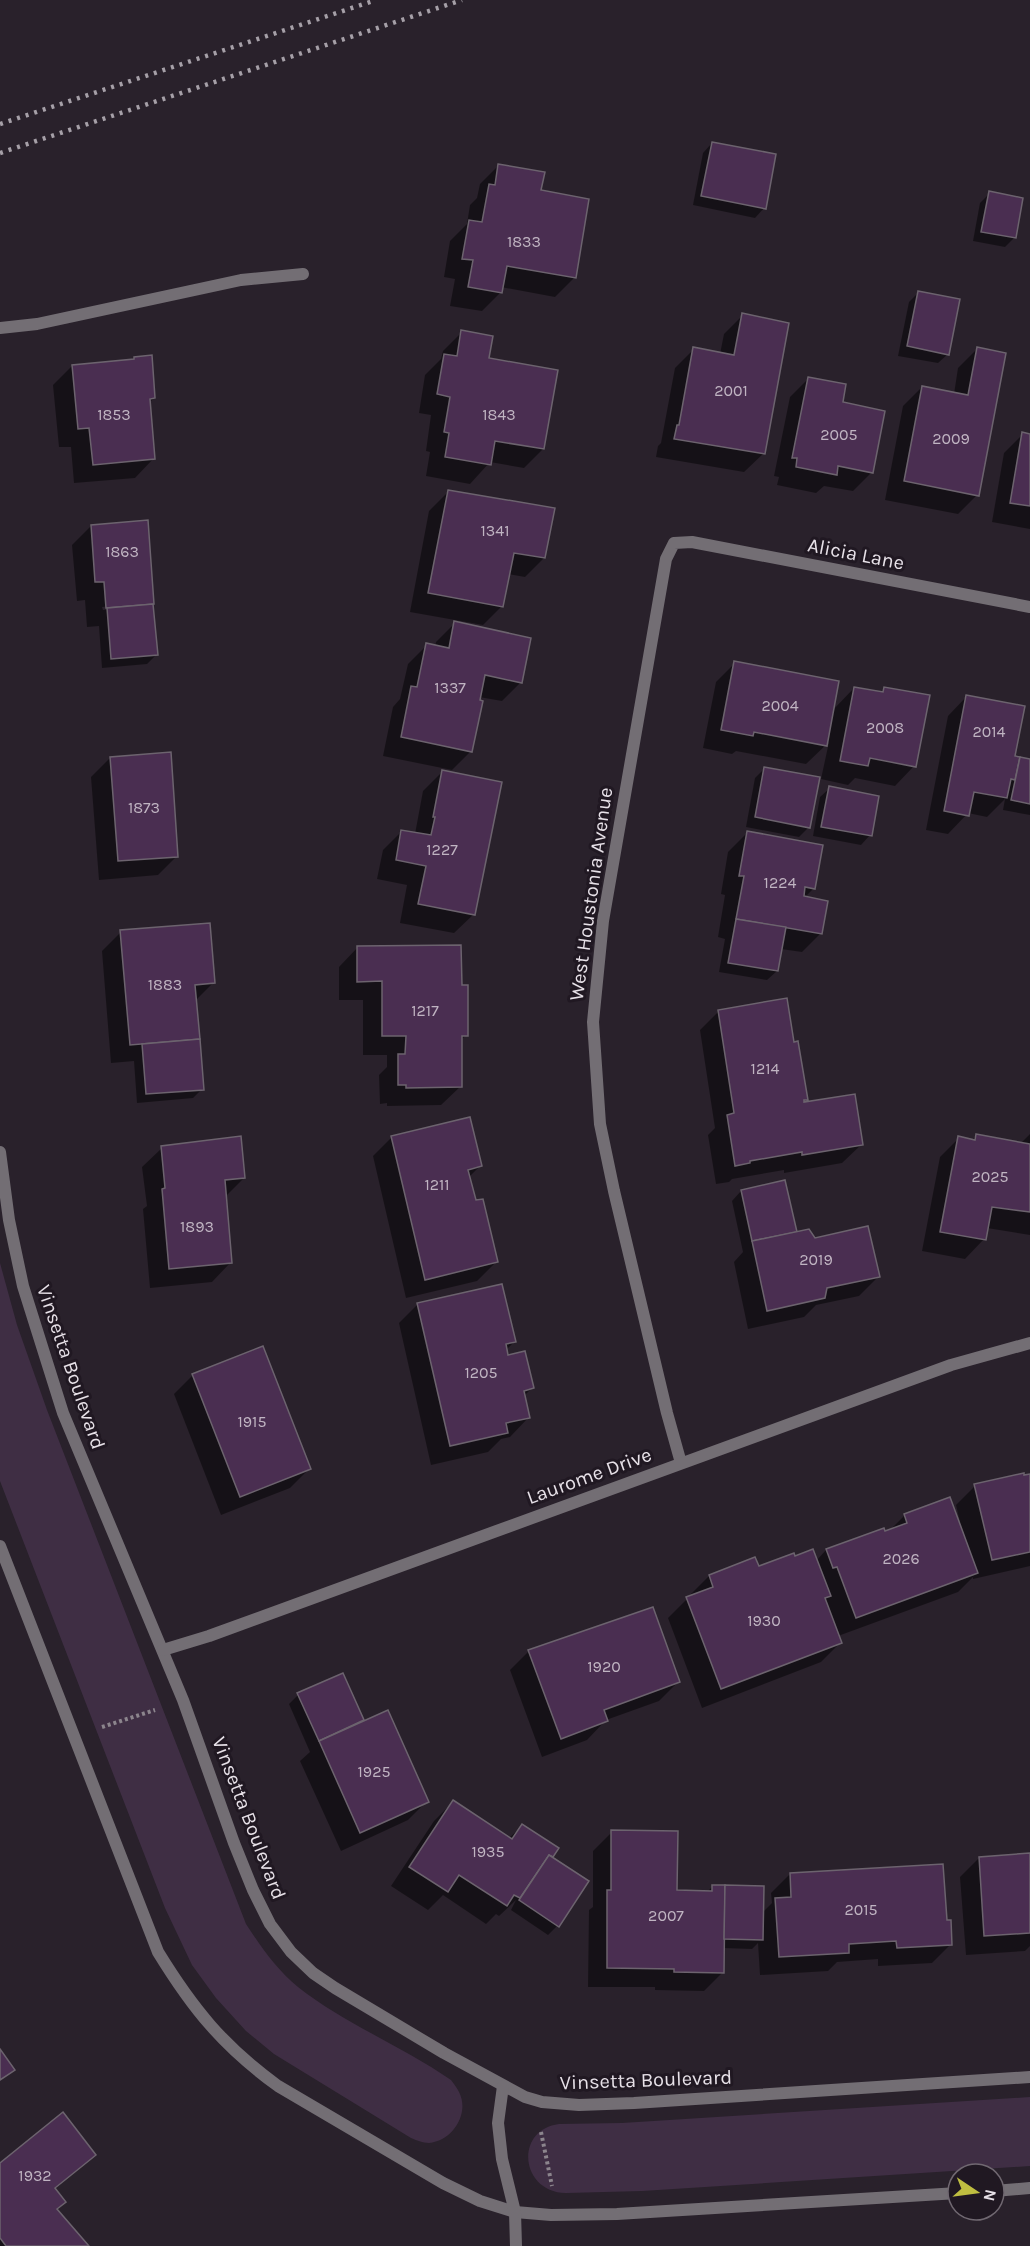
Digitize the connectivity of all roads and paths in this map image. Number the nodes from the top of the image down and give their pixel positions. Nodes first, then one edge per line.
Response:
1 (303, 274) dead end
2 (0, 328) edge
3 (674, 543) joint
4 (1030, 607) edge
5 (0, 1152) edge
6 (0, 1158) edge
7 (1030, 1343) edge
8 (681, 1463) junction
9 (0, 1546) edge
10 (163, 1650) junction
11 (161, 1708) dead end
12 (96, 1729) dead end
13 (1030, 2077) edge
14 (503, 2086) junction
15 (540, 2131) dead end
16 (1030, 2188) edge
17 (1006, 2190) edge
18 (553, 2192) dead end
19 (946, 2194) edge
20 (515, 2212) junction
21 (516, 2246) edge

1 - 2 street
3 - 4 street, Alicia Lane
3 - 8 street, West Houstonia Avenue
5 - 6 street, Vinsetta Boulevard
6 - 10 street, Vinsetta Boulevard
7 - 8 street, Laurome Drive
8 - 10 street, Laurome Drive
9 - 20 street
10 - 14 street, Vinsetta Boulevard
11 - 12 path
13 - 14 street, Vinsetta Boulevard
14 - 20 street
15 - 18 path
16 - 17 street
19 - 20 street
20 - 21 street

